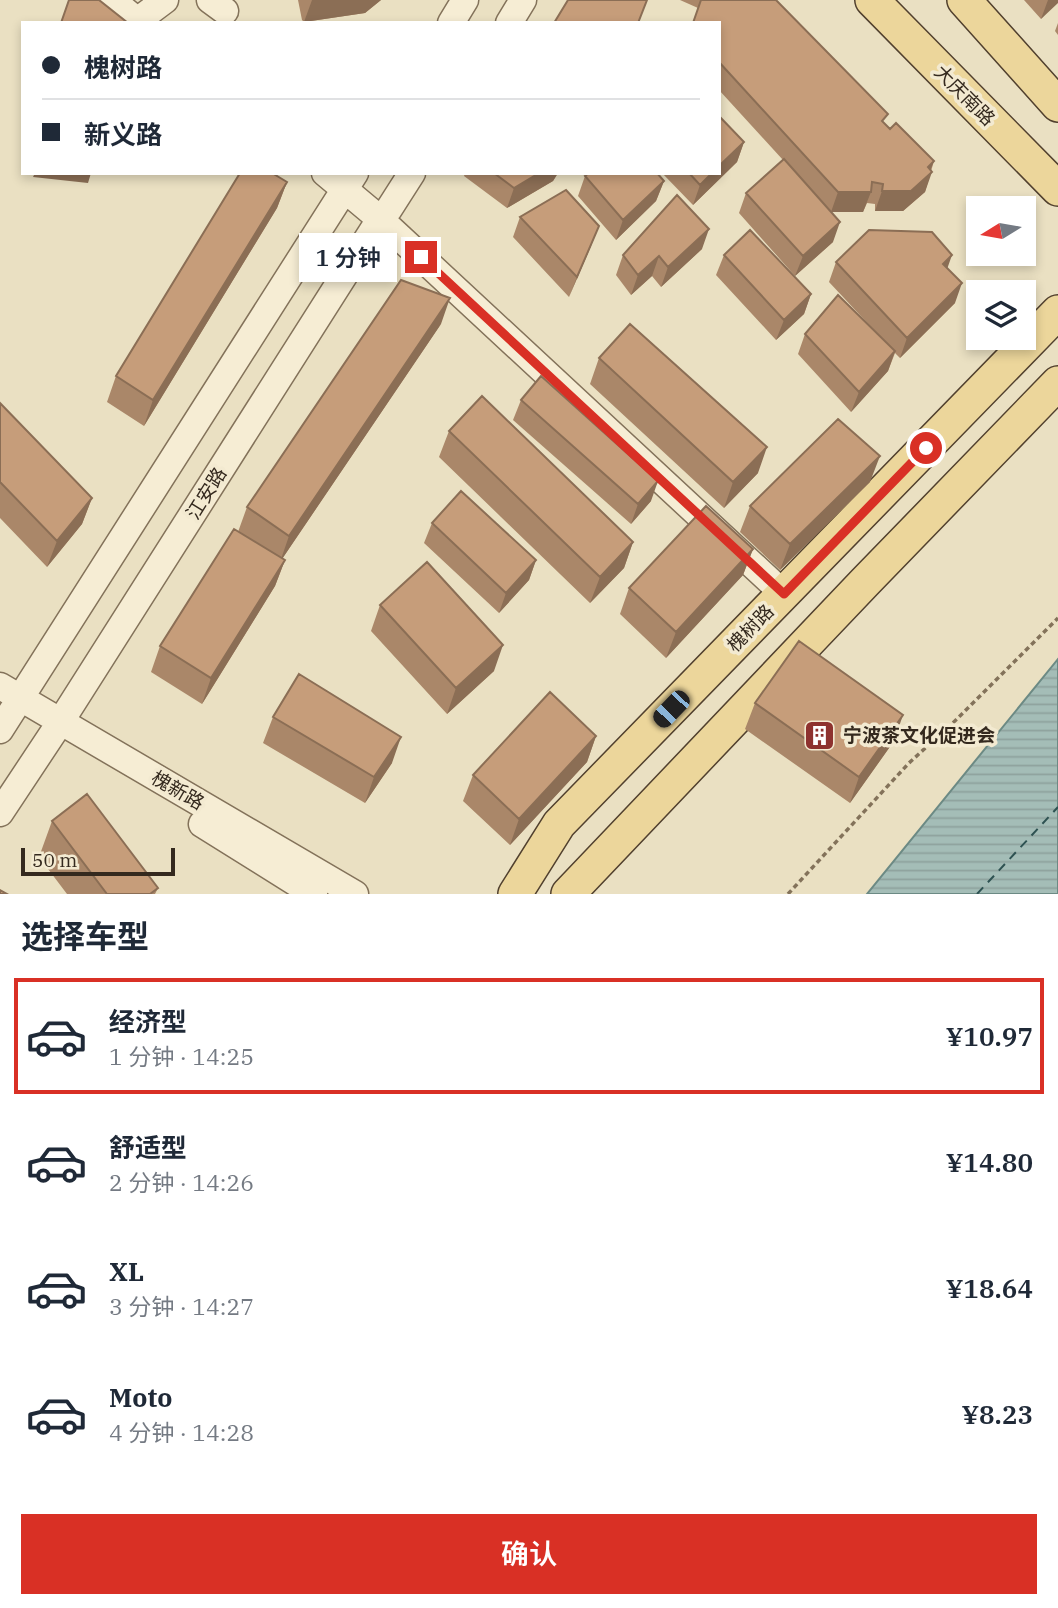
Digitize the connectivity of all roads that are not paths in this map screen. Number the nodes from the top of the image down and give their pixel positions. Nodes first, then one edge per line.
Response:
1 (112, 0) edge
2 (164, 0) edge
3 (465, 0) edge
4 (523, 0) edge
5 (872, 0) edge
6 (964, 0) edge
7 (138, 21) edge
8 (140, 21) edge
9 (452, 21) edge
10 (510, 21) edge
11 (1058, 105) edge
12 (411, 175) edge
13 (341, 179) edge
14 (1058, 189) edge
15 (380, 219) junction
16 (1058, 312) edge
17 (1058, 383) edge
18 (784, 594) junction
19 (7, 705) edge
20 (57, 727) junction
21 (0, 813) edge
22 (314, 894) edge
23 (355, 894) edge
24 (515, 894) edge
25 (568, 894) edge

1 - 7 street
2 - 8 street
3 - 9 street
4 - 10 street
5 - 14 main road, 大庆南路
6 - 11 main road
12 - 15 street, 江安路
13 - 15 street
13 - 19 street
15 - 18 street
15 - 20 street, 江安路
16 - 18 main road, 槐树路
17 - 25 main road
18 - 24 main road, 槐树路
19 - 20 street, 槐新路
20 - 21 street, 江安路
20 - 22 street, 槐新路
20 - 23 street, 槐新路

